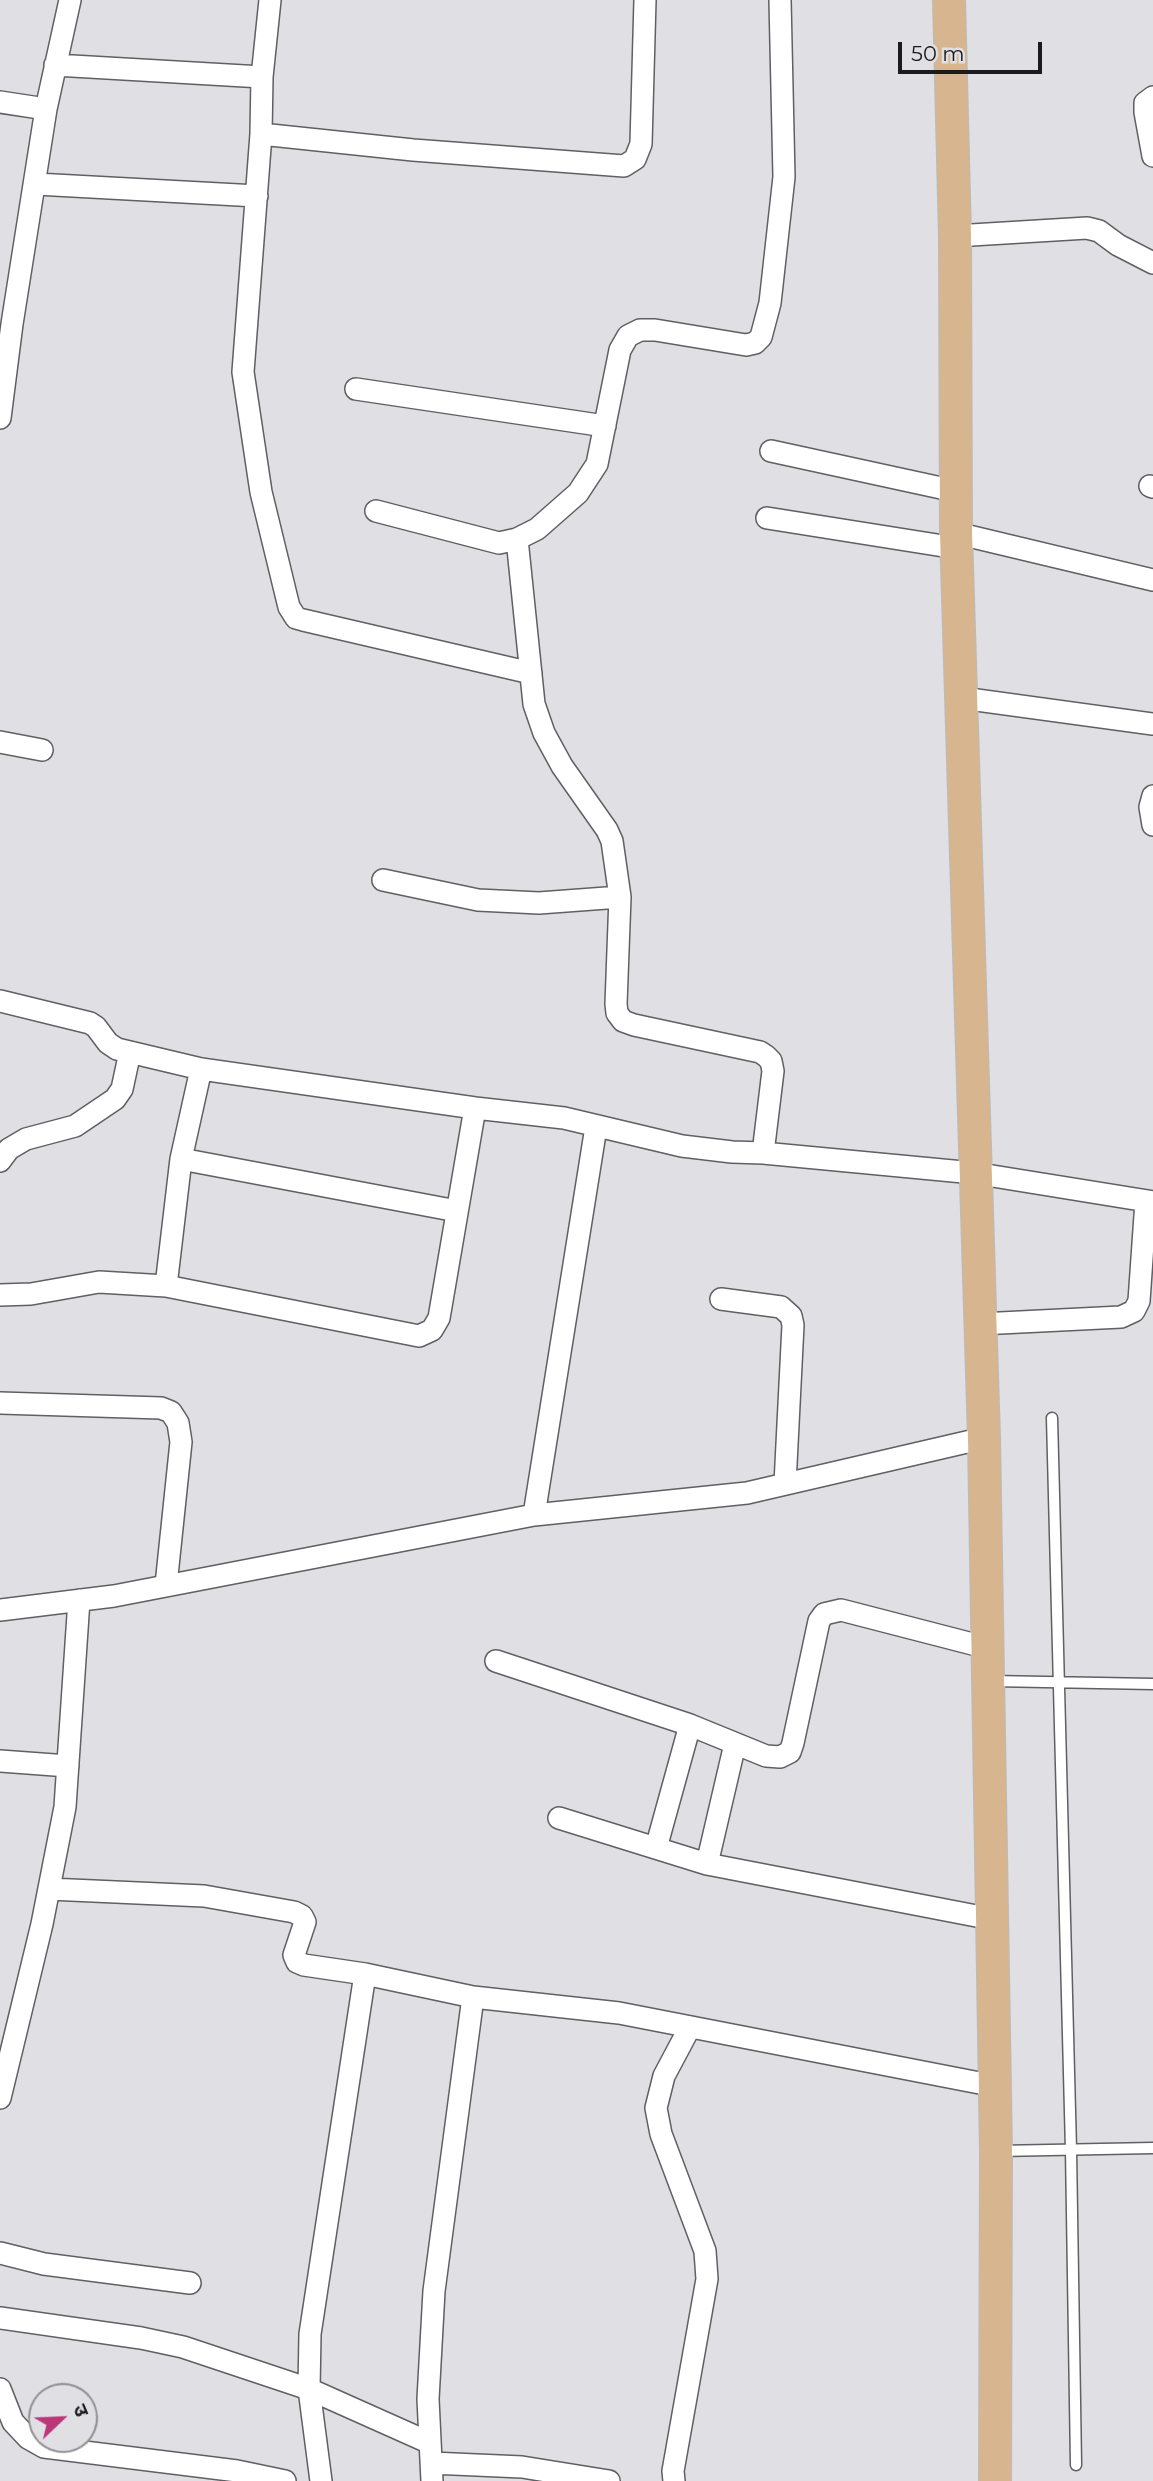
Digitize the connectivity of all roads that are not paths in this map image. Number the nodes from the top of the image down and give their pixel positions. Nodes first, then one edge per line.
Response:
1 (70, 0) edge
2 (270, 0) edge
3 (645, 0) edge
4 (780, 0) edge
5 (949, 0) edge
6 (55, 65) junction
7 (262, 78) junction
8 (1153, 97) edge
9 (0, 102) edge
10 (46, 110) junction
11 (261, 134) junction
12 (1153, 156) edge
13 (36, 184) junction
14 (257, 196) junction
15 (955, 236) junction
16 (1153, 263) edge
17 (6, 323) edge
18 (356, 389) dead end
19 (0, 418) edge
20 (605, 426) junction
21 (771, 451) dead end
22 (956, 491) junction
23 (376, 511) dead end
24 (768, 518) dead end
25 (517, 539) junction
26 (956, 541) junction
27 (1153, 580) edge
28 (531, 673) junction
29 (962, 698) junction
30 (1153, 724) edge
31 (0, 742) edge
32 (42, 750) dead end
33 (1153, 796) edge
34 (1153, 825) edge
35 (383, 880) dead end
36 (620, 897) junction
37 (0, 1001) edge
38 (130, 1052) junction
39 (201, 1069) junction
40 (475, 1108) junction
41 (596, 1127) junction
42 (763, 1153) junction
43 (181, 1159) junction
44 (0, 1161) edge
45 (974, 1173) junction
46 (1150, 1201) edge
47 (457, 1211) junction
48 (166, 1286) junction
49 (0, 1295) edge
50 (721, 1299) dead end
51 (980, 1324) junction
52 (0, 1403) edge
53 (1052, 1418) dead end
54 (984, 1438) junction
55 (785, 1484) junction
56 (534, 1515) junction
57 (166, 1585) junction
58 (79, 1600) junction
59 (0, 1610) edge
60 (988, 1648) junction
61 (496, 1661) dead end
62 (988, 1681) junction
63 (1059, 1683) junction
64 (1153, 1684) edge
65 (690, 1725) junction
66 (735, 1744) junction
67 (0, 1761) edge
68 (68, 1766) junction
69 (559, 1818) dead end
70 (656, 1848) junction
71 (707, 1864) junction
72 (49, 1889) junction
73 (992, 1919) junction
74 (365, 1974) junction
75 (473, 1997) junction
76 (690, 2027) junction
77 (995, 2086) junction
78 (0, 2098) edge
79 (1153, 2148) edge
80 (1071, 2150) junction
81 (996, 2151) junction
82 (0, 2253) edge
83 (190, 2283) dead end
84 (0, 2318) edge
85 (0, 2389) edge
86 (309, 2389) junction
87 (431, 2462) edge
88 (1076, 2465) dead end
89 (285, 2481) edge
90 (321, 2481) edge
91 (609, 2481) edge
92 (674, 2481) edge
93 (995, 2481) edge

1 - 6 street
2 - 7 street
3 - 11 street
4 - 20 street
5 - 15 main road
6 - 7 street
6 - 10 street
7 - 11 street
8 - 12 street
9 - 10 street
10 - 13 street
11 - 14 street
13 - 14 street
13 - 17 street
14 - 28 street
15 - 16 street
15 - 22 main road
17 - 19 street
18 - 20 street
20 - 25 street
21 - 22 street
22 - 26 main road
23 - 25 street
24 - 26 street
25 - 28 street
26 - 27 street
26 - 29 main road
28 - 36 street
29 - 30 street
29 - 45 main road
31 - 32 street
33 - 34 street
35 - 36 street
36 - 42 street
37 - 38 street
38 - 39 street
38 - 44 street
39 - 40 street
39 - 43 street
40 - 41 street
40 - 47 street
41 - 42 street
41 - 56 street
42 - 45 street
43 - 47 street
43 - 48 street
45 - 46 street
45 - 51 main road
46 - 51 street
47 - 48 street
48 - 49 street
50 - 55 street
51 - 54 main road
52 - 57 street
53 - 63 lane
54 - 55 street
54 - 60 main road
55 - 56 street
56 - 57 street
57 - 58 street
58 - 59 street
58 - 68 street
60 - 62 main road
60 - 66 street
61 - 65 street
62 - 63 lane
62 - 73 main road
63 - 64 lane
63 - 80 lane
65 - 66 street
65 - 70 street
66 - 71 street
67 - 68 street
68 - 72 street
69 - 70 street
70 - 71 street
71 - 73 street
72 - 74 street
72 - 78 street
73 - 77 main road
74 - 75 street
74 - 86 street
75 - 76 street
75 - 87 street
76 - 77 street
76 - 92 street
77 - 81 main road
79 - 80 lane
80 - 81 lane
80 - 88 lane
81 - 93 main road
82 - 83 street
84 - 86 street
85 - 89 street
86 - 87 street
86 - 90 street
87 - 91 street

